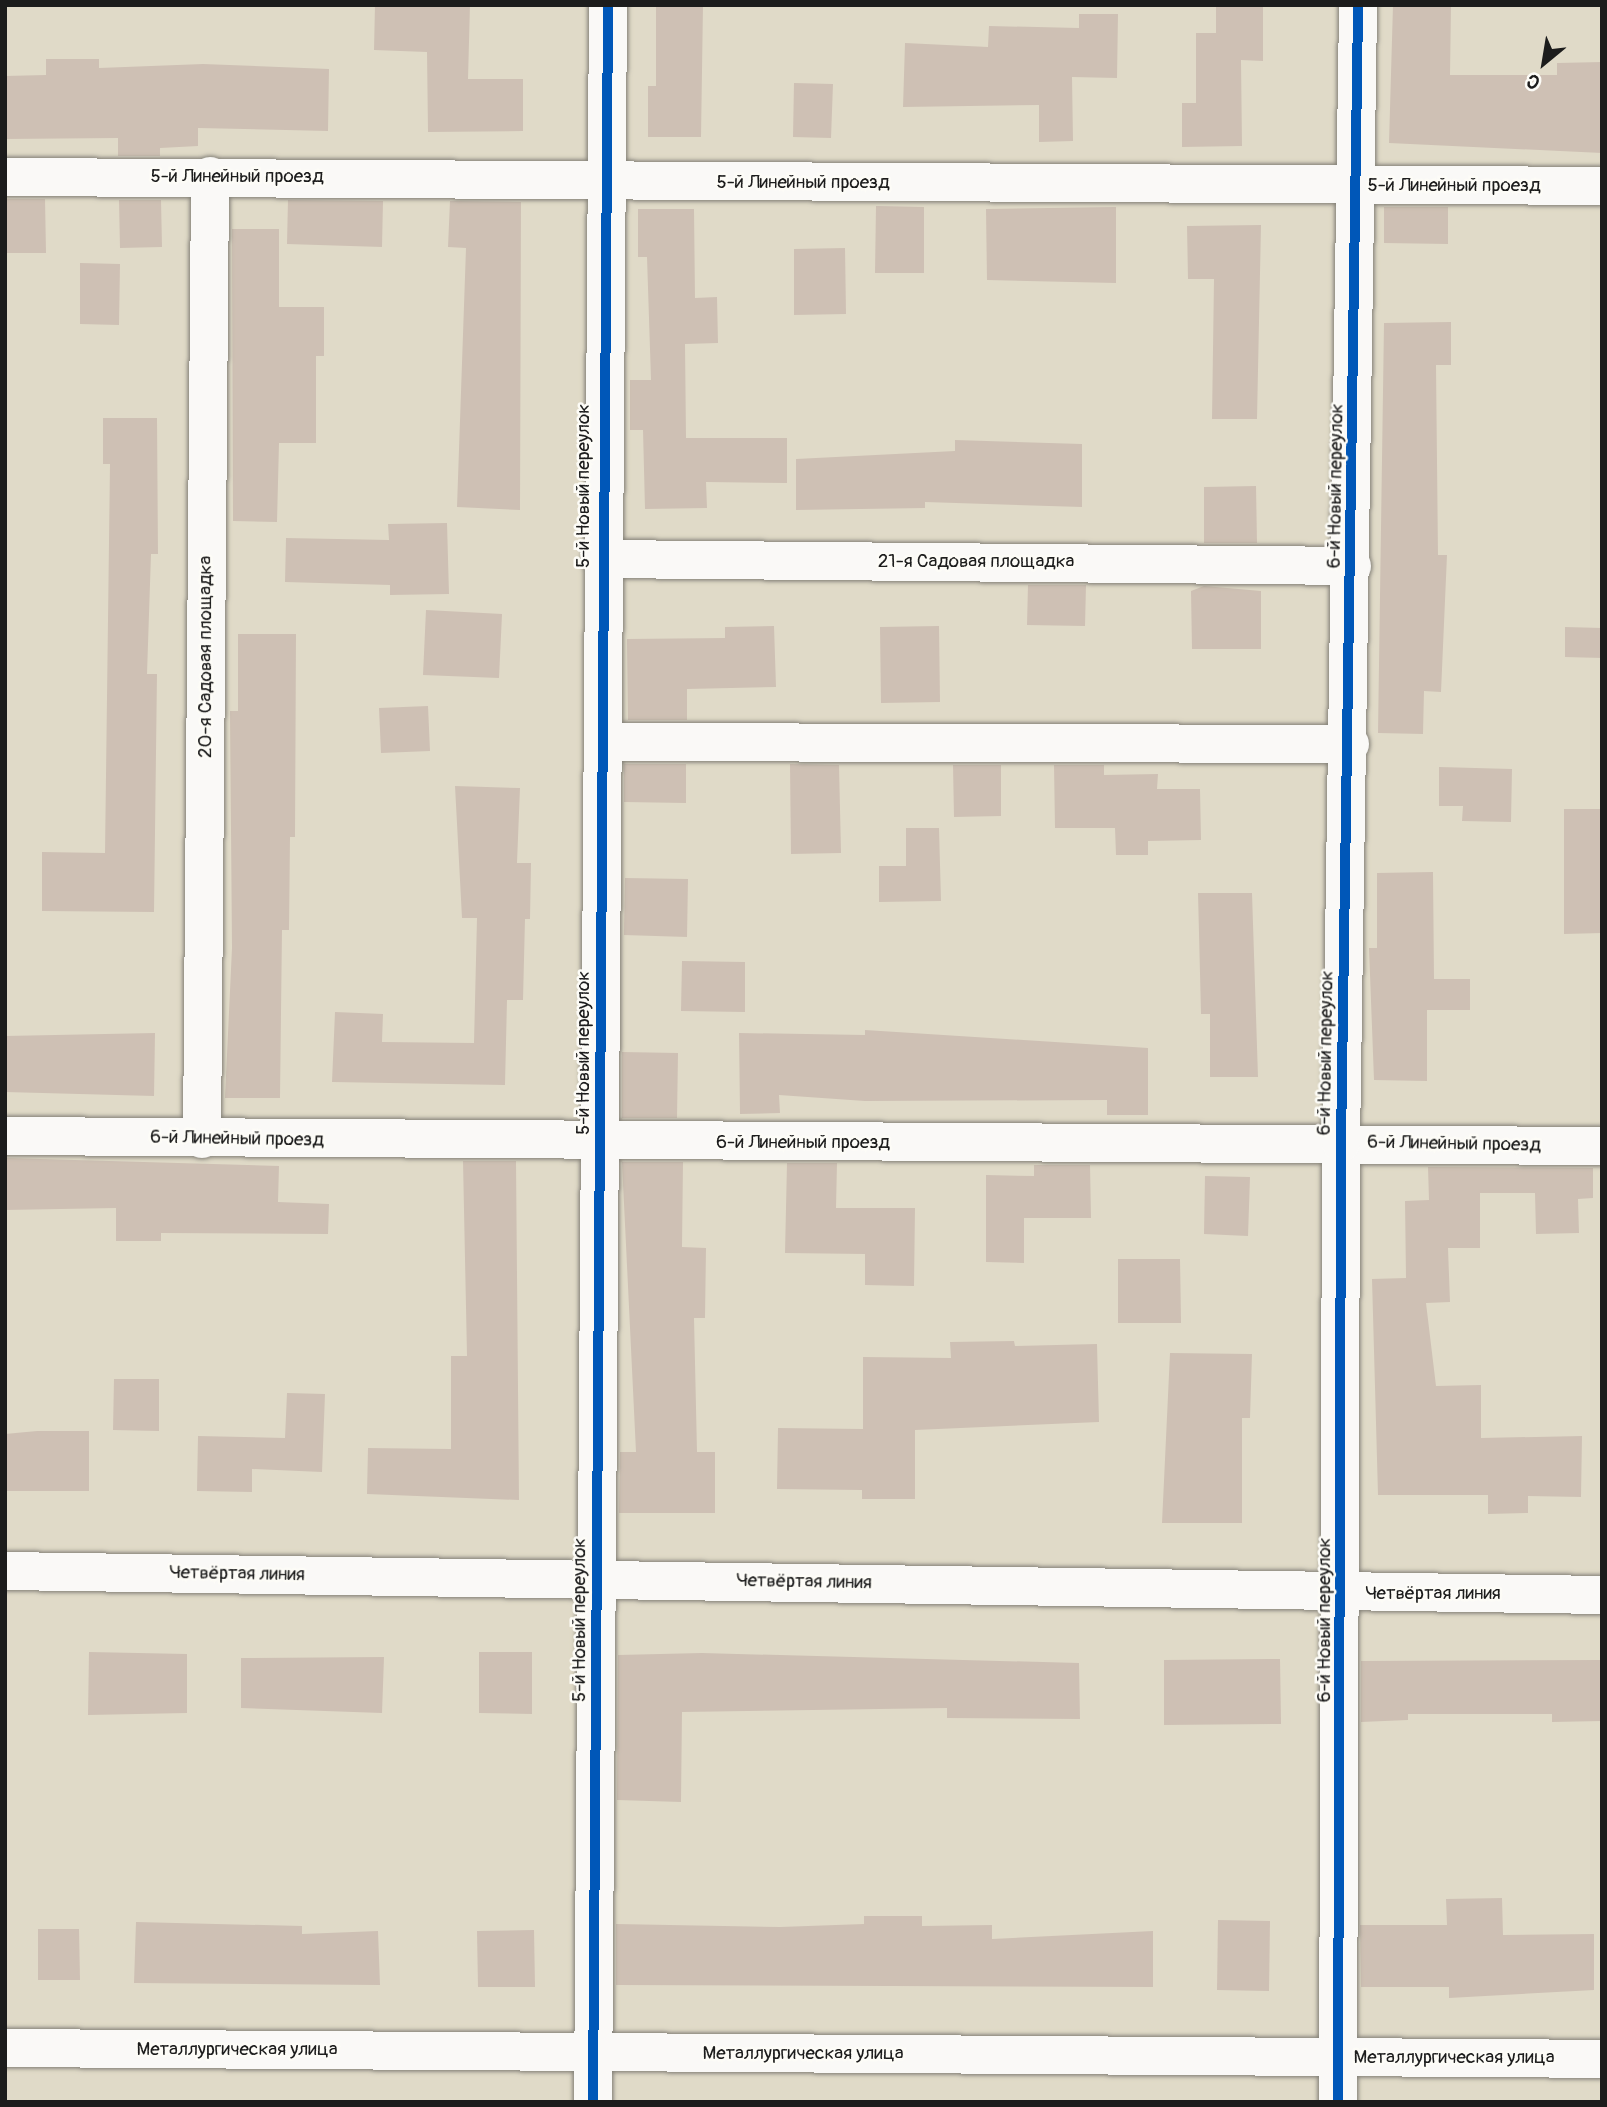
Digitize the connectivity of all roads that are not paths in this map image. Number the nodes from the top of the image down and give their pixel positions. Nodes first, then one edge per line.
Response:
1 (608, 5) edge
2 (1358, 5) edge
3 (210, 176) junction
4 (5, 177) edge
5 (605, 183) junction
6 (1358, 185) junction
7 (1602, 186) edge
8 (601, 559) junction
9 (1352, 566) junction
10 (604, 741) junction
11 (1350, 744) junction
12 (5, 1136) edge
13 (202, 1139) junction
14 (601, 1143) junction
15 (1341, 1143) junction
16 (1602, 1146) edge
17 (5, 1571) edge
18 (598, 1578) junction
19 (1343, 1594) junction
20 (1602, 1595) edge
21 (5, 2048) edge
22 (594, 2052) junction
23 (1339, 2057) junction
24 (1602, 2059) edge
25 (593, 2102) edge
26 (1338, 2102) edge

1 - 5 street, 5-й Новый переулок
2 - 6 street, 6-й Новый переулок
3 - 4 street, 5-й Линейный проезд
3 - 5 street, 5-й Линейный проезд
3 - 13 street, 20-я Садовая площадка
5 - 6 street, 5-й Линейный проезд
5 - 8 street, 5-й Новый переулок
6 - 7 street, 5-й Линейный проезд
6 - 9 street, 6-й Новый переулок
8 - 9 street, 21-я Садовая площадка
8 - 10 street, 5-й Новый переулок
9 - 11 street, 6-й Новый переулок
10 - 11 street
10 - 14 street, 5-й Новый переулок
11 - 15 street, 6-й Новый переулок
12 - 13 street, 6-й Линейный проезд
13 - 14 street, 6-й Линейный проезд
14 - 15 street, 6-й Линейный проезд
14 - 18 street, 5-й Новый переулок
15 - 16 street, 6-й Линейный проезд
15 - 19 street, 6-й Новый переулок
17 - 18 street, Четвёртая линия
18 - 19 street, Четвёртая линия
18 - 22 street, 5-й Новый переулок
19 - 20 street, Четвёртая линия
19 - 23 street, 6-й Новый переулок
21 - 22 street, Металлургическая улица
22 - 23 street, Металлургическая улица
22 - 25 street, 5-й Новый переулок
23 - 24 street, Металлургическая улица
23 - 26 street, 6-й Новый переулок

